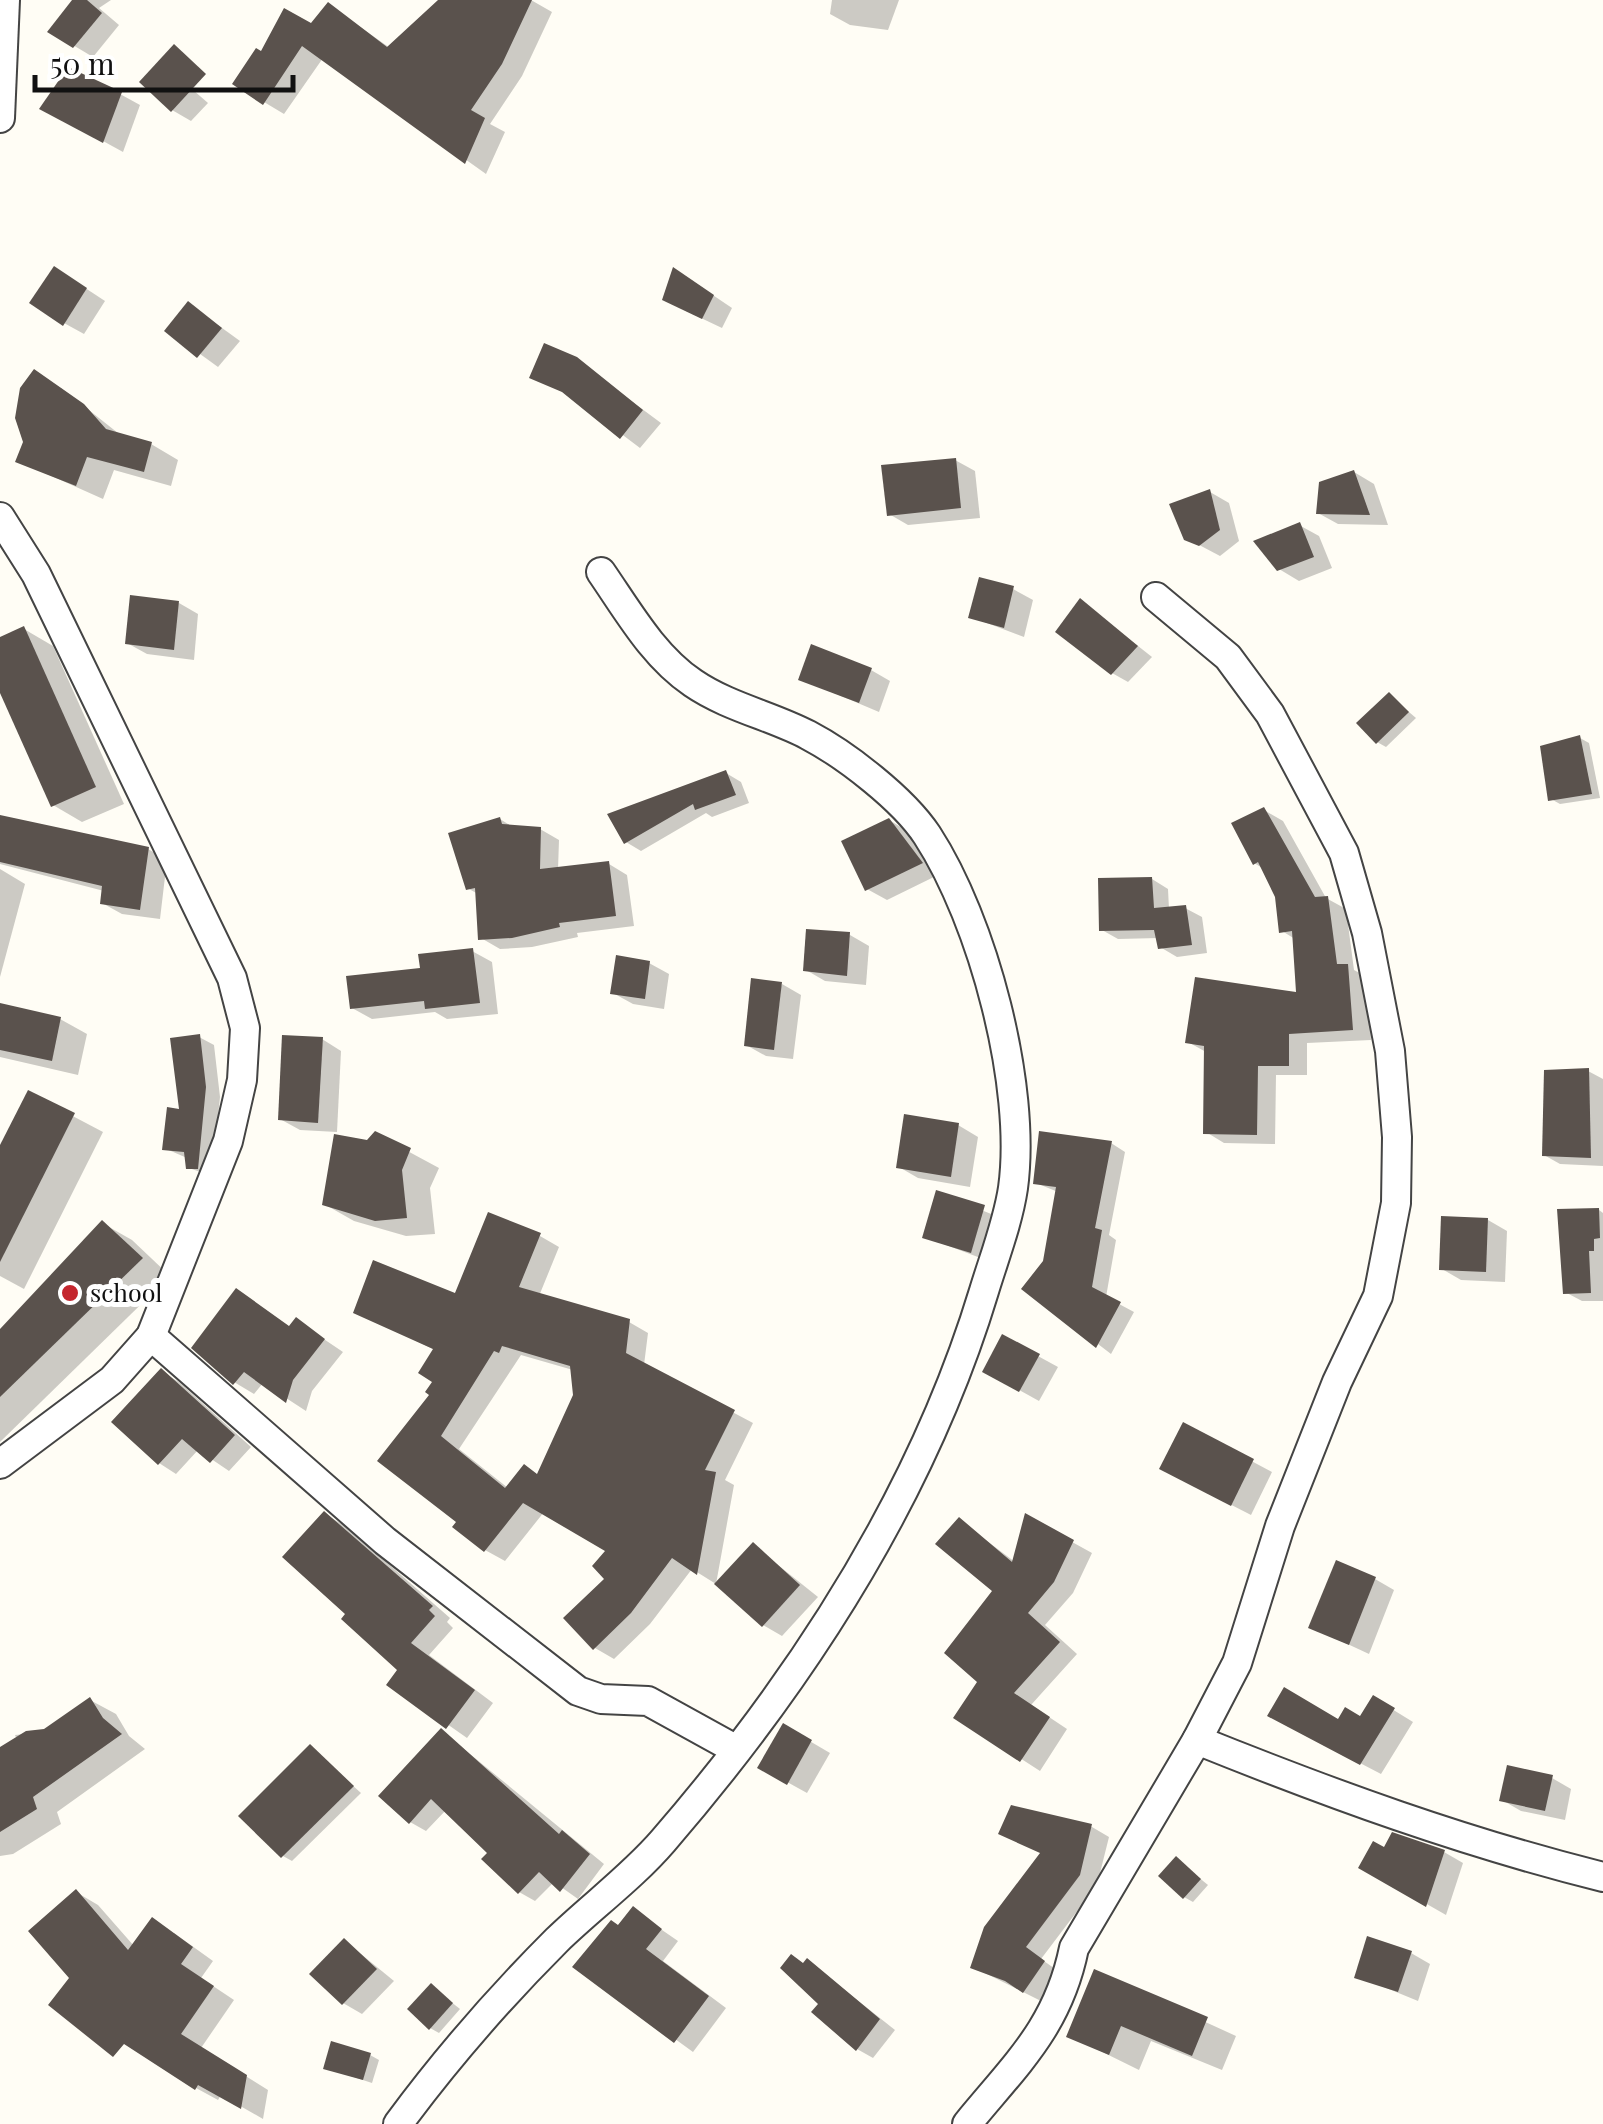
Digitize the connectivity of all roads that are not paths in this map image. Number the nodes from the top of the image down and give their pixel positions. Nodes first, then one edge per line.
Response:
1 (5, 0) edge
2 (0, 118) edge
3 (0, 517) edge
4 (601, 572) dead end
5 (1156, 597) dead end
6 (151, 1336) junction
7 (0, 1464) edge
8 (1197, 1740) junction
9 (735, 1749) junction
10 (1603, 1877) edge
11 (398, 2124) edge
12 (967, 2124) edge

1 - 2 street
3 - 6 street
4 - 9 street
5 - 8 street
6 - 7 street
6 - 9 street
8 - 10 street
8 - 12 street
9 - 11 street

